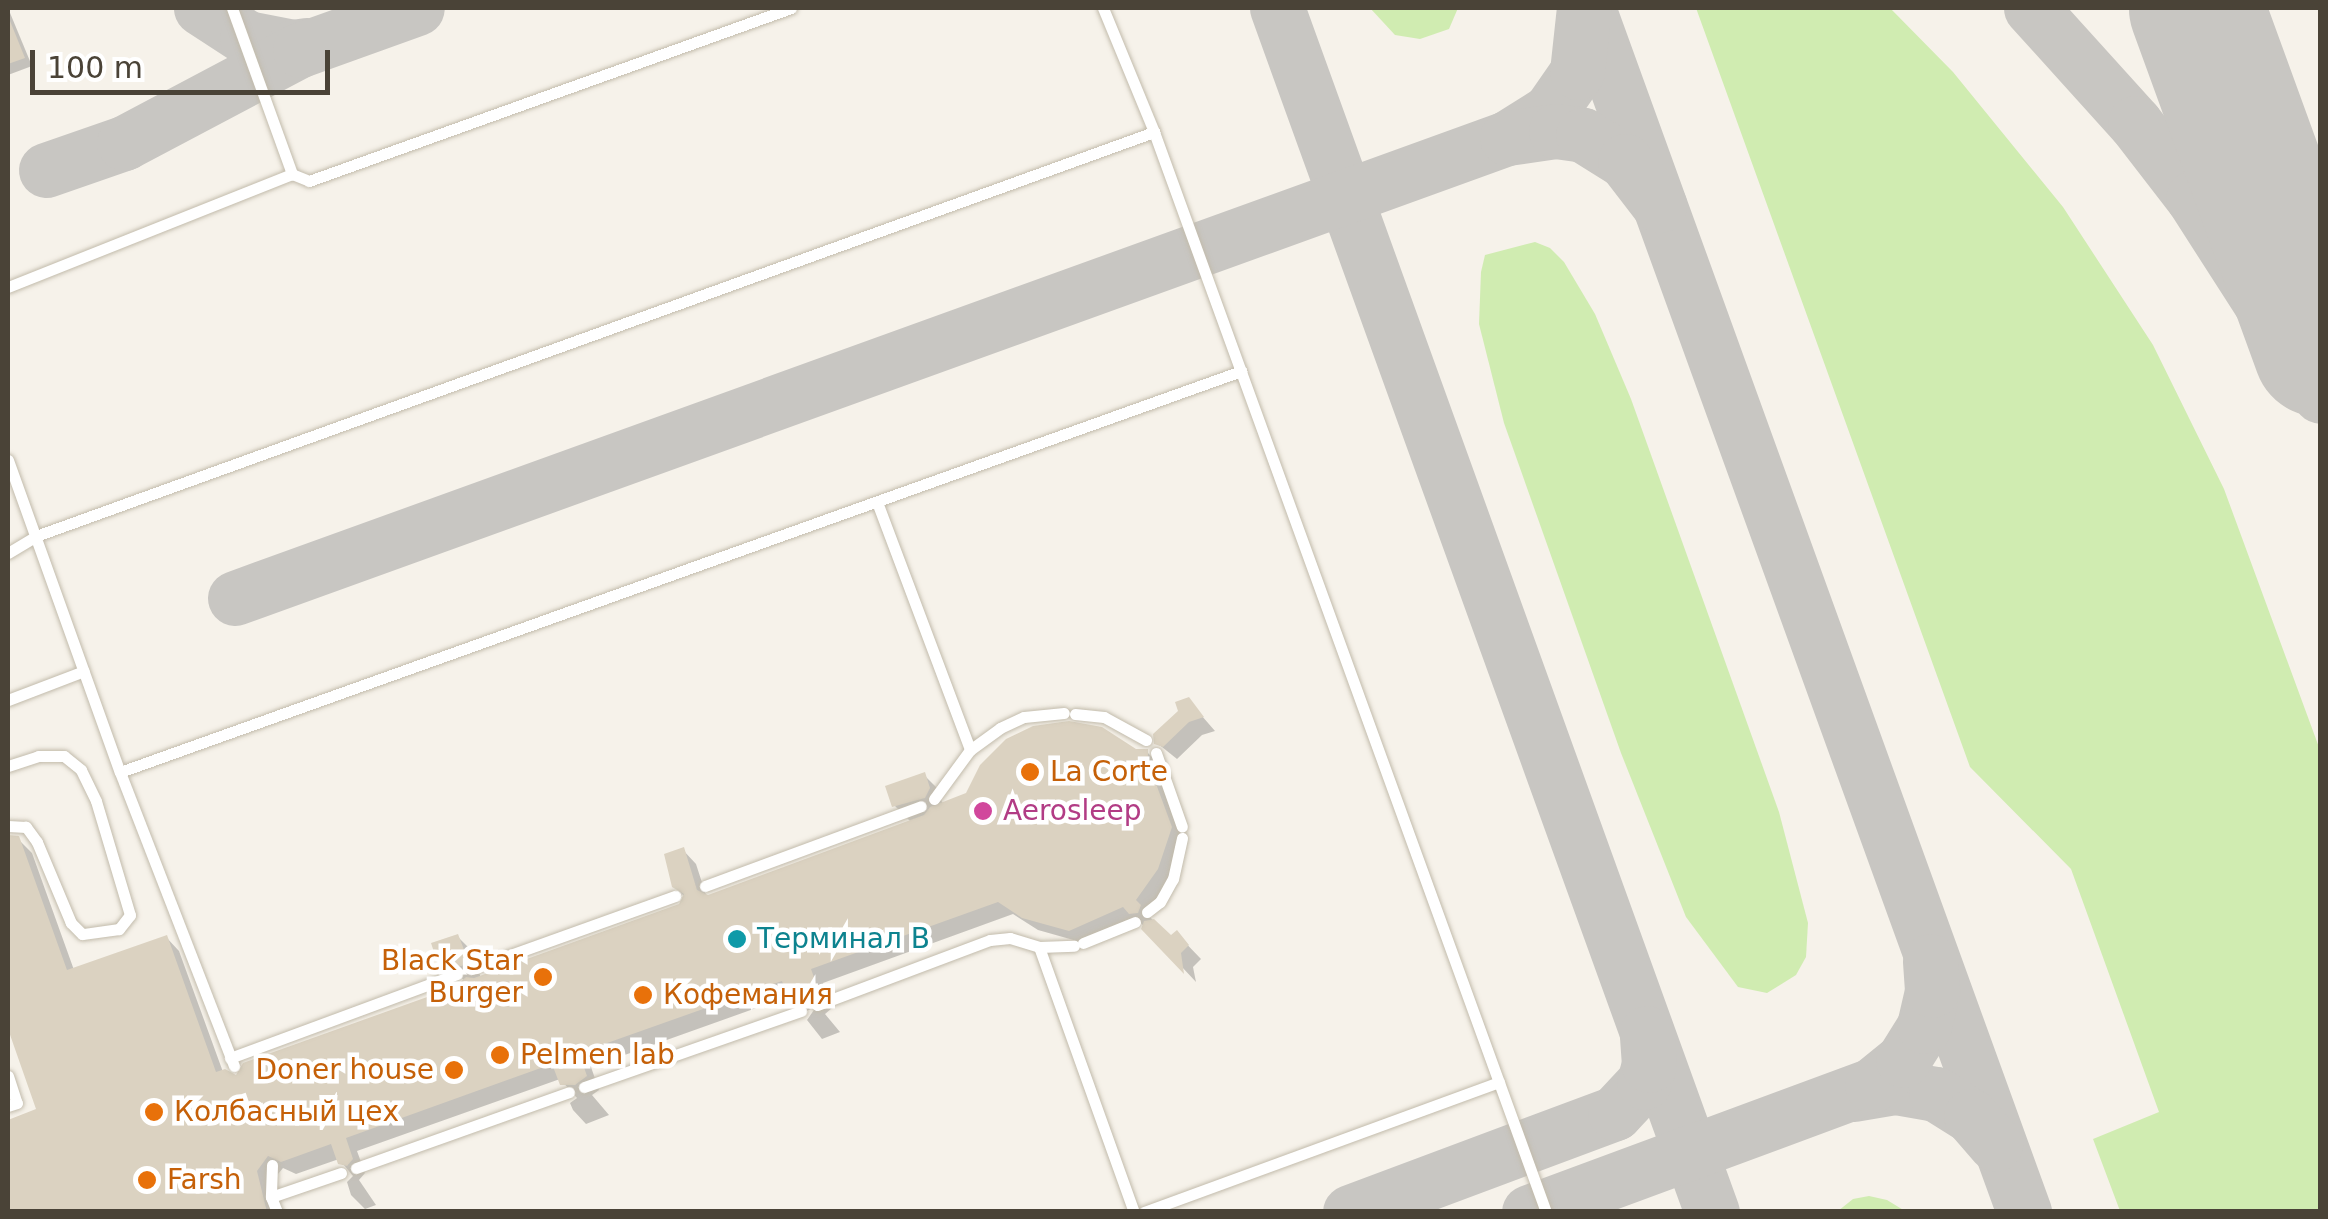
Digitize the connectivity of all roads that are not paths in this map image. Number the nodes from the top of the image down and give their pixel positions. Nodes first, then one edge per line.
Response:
1 (232, 8) edge
2 (791, 8) edge
3 (1103, 8) edge
4 (1154, 132) junction
5 (292, 174) junction
6 (8, 287) edge
7 (1241, 372) junction
8 (8, 460) edge
9 (878, 502) junction
10 (36, 536) junction
11 (8, 553) edge
12 (84, 672) junction
13 (8, 700) edge
14 (1146, 740) dead end
15 (970, 750) junction
16 (1156, 754) dead end
17 (8, 766) edge
18 (120, 772) junction
19 (934, 799) dead end
20 (921, 806) dead end
21 (8, 826) edge
22 (704, 886) dead end
23 (675, 896) dead end
24 (1147, 912) dead end
25 (1135, 922) dead end
26 (1039, 947) junction
27 (471, 969) dead end
28 (457, 974) dead end
29 (817, 1005) dead end
30 (801, 1011) dead end
31 (8, 1076) edge
32 (1499, 1082) junction
33 (584, 1087) dead end
34 (569, 1092) dead end
35 (8, 1106) edge
36 (272, 1166) dead end
37 (356, 1168) dead end
38 (341, 1173) dead end
39 (271, 1197) junction
40 (277, 1212) edge
41 (1134, 1212) edge
42 (1144, 1212) edge
43 (1546, 1212) edge

1 - 5 lane
2 - 5 lane
3 - 4 lane
4 - 7 lane
4 - 10 lane
5 - 6 lane
7 - 9 lane
7 - 32 lane
8 - 10 lane
9 - 15 lane
9 - 18 lane
10 - 11 lane
10 - 12 lane
12 - 13 lane
12 - 18 lane
14 - 15 lane
15 - 19 lane
16 - 24 lane
17 - 21 lane
18 - 28 lane
20 - 22 lane
23 - 27 lane
25 - 26 lane
26 - 29 lane
26 - 41 lane
30 - 33 lane
31 - 35 lane
32 - 42 lane
32 - 43 lane
34 - 37 lane
36 - 39 lane
38 - 39 lane
39 - 40 lane

